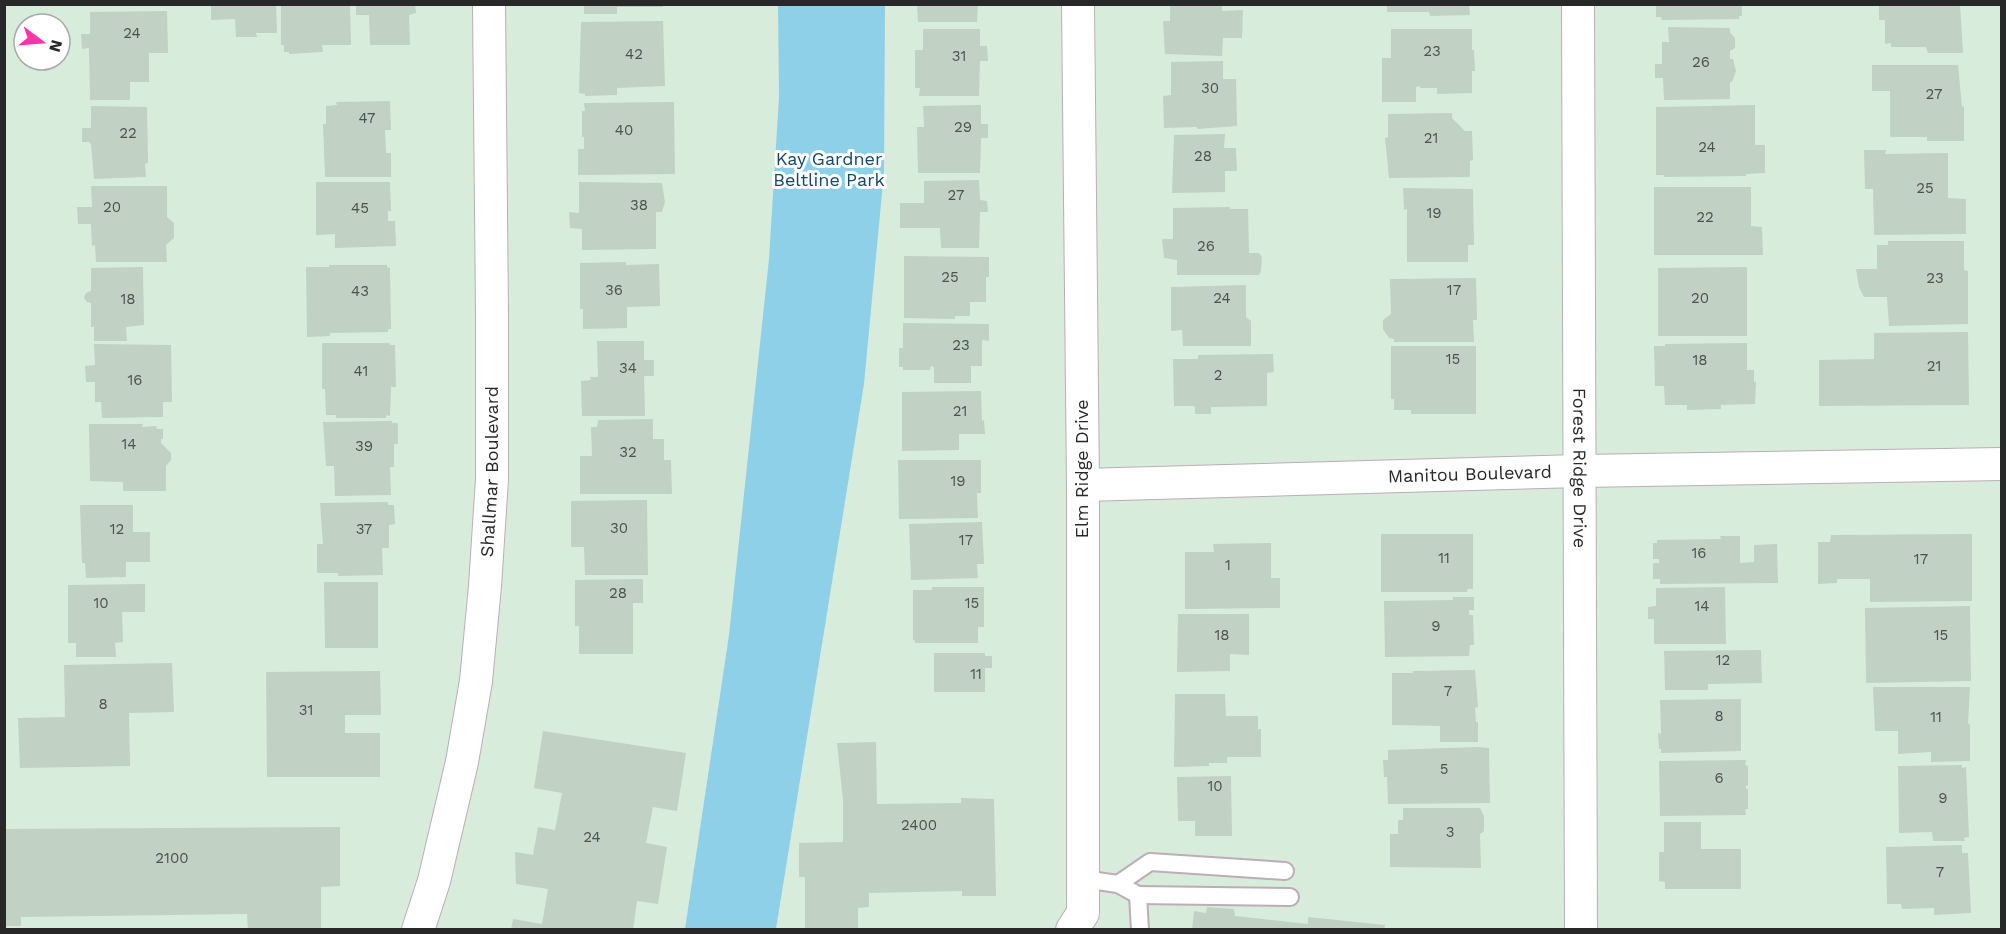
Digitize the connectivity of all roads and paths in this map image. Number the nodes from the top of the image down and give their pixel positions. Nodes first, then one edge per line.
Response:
1 (489, 4) edge
2 (1078, 4) edge
3 (1578, 4) edge
4 (2001, 464) edge
5 (1580, 471) junction
6 (1083, 485) junction
7 (1285, 871) dead end
8 (1083, 879) junction
9 (1118, 884) junction
10 (1138, 895) junction
11 (1290, 897) dead end
12 (418, 930) edge
13 (1072, 930) edge
14 (1140, 930) edge
15 (1581, 930) edge

1 - 12 street, Shallmar Boulevard
2 - 6 street, Elm Ridge Drive
3 - 5 street, Forest Ridge Drive
4 - 5 street, Manitou Boulevard
5 - 6 street, Manitou Boulevard
5 - 15 street, Forest Ridge Drive
6 - 8 street, Elm Ridge Drive
7 - 9 lane
8 - 9 lane
8 - 13 street, Elm Ridge Drive
9 - 10 lane
10 - 11 lane
10 - 14 lane

